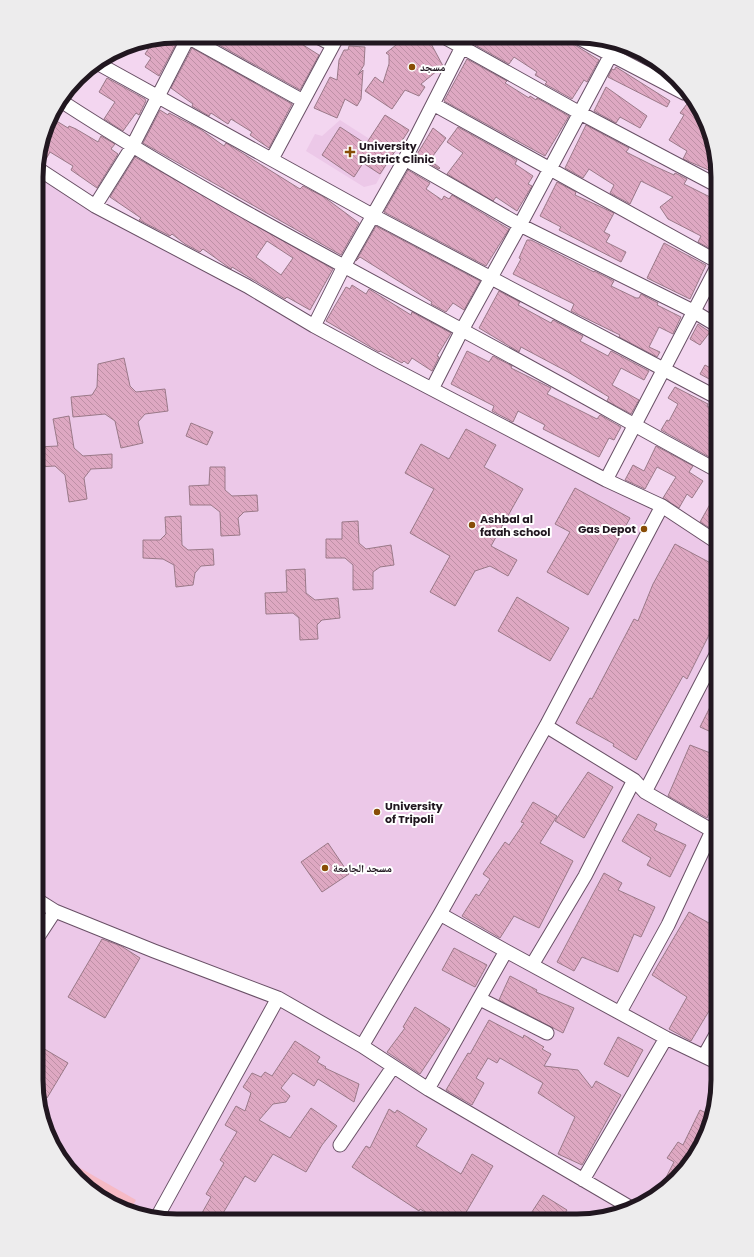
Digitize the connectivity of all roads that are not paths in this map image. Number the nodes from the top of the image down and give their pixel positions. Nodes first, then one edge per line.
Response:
1 (185, 43) edge
2 (200, 43) edge
3 (334, 43) edge
4 (455, 43) edge
5 (599, 45) edge
6 (462, 47) junction
7 (613, 50) edge
8 (103, 65) edge
9 (678, 90) edge
10 (158, 98) junction
11 (303, 101) junction
12 (65, 104) edge
13 (433, 104) junction
14 (580, 113) junction
15 (132, 147) junction
16 (272, 158) junction
17 (405, 159) junction
18 (550, 167) junction
19 (43, 172) edge
20 (711, 182) edge
21 (95, 206) junction
22 (374, 216) junction
23 (520, 225) junction
24 (711, 259) edge
25 (344, 268) junction
26 (711, 276) edge
27 (492, 278) junction
28 (693, 311) junction
29 (711, 322) edge
30 (314, 326) junction
31 (462, 330) junction
32 (665, 370) junction
33 (432, 389) junction
34 (711, 394) edge
35 (635, 426) junction
36 (711, 467) edge
37 (606, 480) junction
38 (662, 506) junction
39 (711, 538) edge
40 (711, 665) edge
41 (546, 726) junction
42 (634, 780) junction
43 (645, 792) junction
44 (711, 830) edge
45 (711, 840) edge
46 (43, 903) edge
47 (55, 911) junction
48 (440, 914) junction
49 (43, 929) edge
50 (506, 951) junction
51 (532, 964) junction
52 (278, 998) junction
53 (480, 999) junction
54 (620, 1012) junction
55 (547, 1033) dead end
56 (666, 1038) junction
57 (711, 1044) edge
58 (362, 1046) junction
59 (704, 1056) junction
60 (711, 1060) edge
61 (393, 1067) junction
62 (428, 1089) junction
63 (340, 1145) dead end
64 (583, 1180) junction
65 (626, 1205) edge
66 (159, 1213) edge

1 - 10 street
2 - 11 street
3 - 11 street
4 - 6 street
5 - 7 street
6 - 13 street
6 - 14 street
7 - 9 street
7 - 14 street
8 - 10 street
10 - 15 street
10 - 16 street
11 - 16 street
12 - 15 street
13 - 17 street
13 - 18 street
14 - 18 street
14 - 20 street
15 - 21 street
15 - 25 street
16 - 22 street
17 - 22 street
17 - 23 street
18 - 23 street
18 - 24 street
19 - 21 street
21 - 30 street
22 - 25 street
22 - 27 street
23 - 27 street
23 - 28 street
25 - 30 street
25 - 31 street
26 - 28 street
27 - 31 street
27 - 32 street
28 - 29 street
28 - 32 street
30 - 33 street
31 - 33 street
31 - 35 street
32 - 34 street
32 - 35 street
33 - 37 street
35 - 36 street
35 - 37 street
37 - 38 street
38 - 39 street
38 - 41 street
40 - 43 street
41 - 42 street
41 - 48 street
42 - 43 street
42 - 51 street
43 - 44 street
45 - 54 street
46 - 47 street
47 - 49 street
47 - 52 street
48 - 50 street
48 - 58 street
50 - 51 street
50 - 53 street
51 - 54 street
52 - 58 street
52 - 66 street
53 - 55 street
53 - 62 street
54 - 56 street
56 - 59 street
56 - 64 street
57 - 59 street
58 - 61 street
59 - 60 street
61 - 62 street
61 - 63 street
62 - 64 street
64 - 65 street

